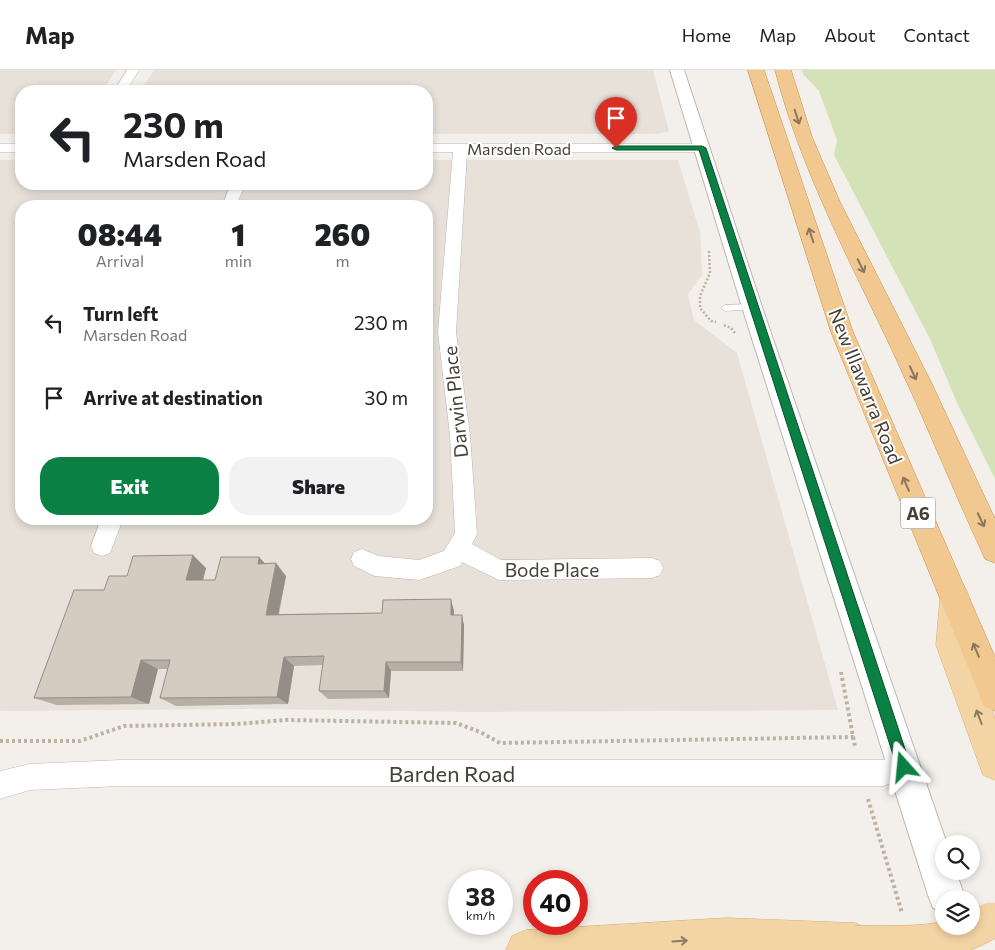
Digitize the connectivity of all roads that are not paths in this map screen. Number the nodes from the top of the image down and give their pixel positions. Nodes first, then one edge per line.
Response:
1 (133, 70) edge
2 (677, 70) edge
3 (756, 70) edge
4 (783, 70) edge
5 (124, 85) edge
6 (0, 148) edge
7 (15, 148) edge
8 (433, 148) edge
9 (460, 148) junction
10 (702, 148) junction
11 (752, 307) junction
12 (725, 308) dead end
13 (110, 525) edge
14 (102, 546) dead end
15 (458, 548) junction
16 (995, 550) edge
17 (362, 559) dead end
18 (652, 568) dead end
19 (954, 600) junction
20 (995, 694) edge
21 (995, 763) edge
22 (904, 767) junction
23 (0, 785) edge
24 (944, 890) edge
25 (993, 918) edge
26 (526, 950) edge

1 - 5 street
2 - 10 street
19 -> 3 highway, New Illawarra Road / A6
4 -> 16 highway
6 - 7 street
8 - 9 street, Marsden Road
9 - 10 street, Marsden Road
9 - 15 street, Darwin Place
10 - 11 street
11 - 12 lane
11 - 22 street
13 - 14 street
15 - 17 street
15 - 18 street, Bode Place
20 -> 19 highway, New Illawarra Road / A6
21 -> 19 main road
22 - 23 street, Barden Road
22 - 24 street
26 -> 25 main road, bridge

